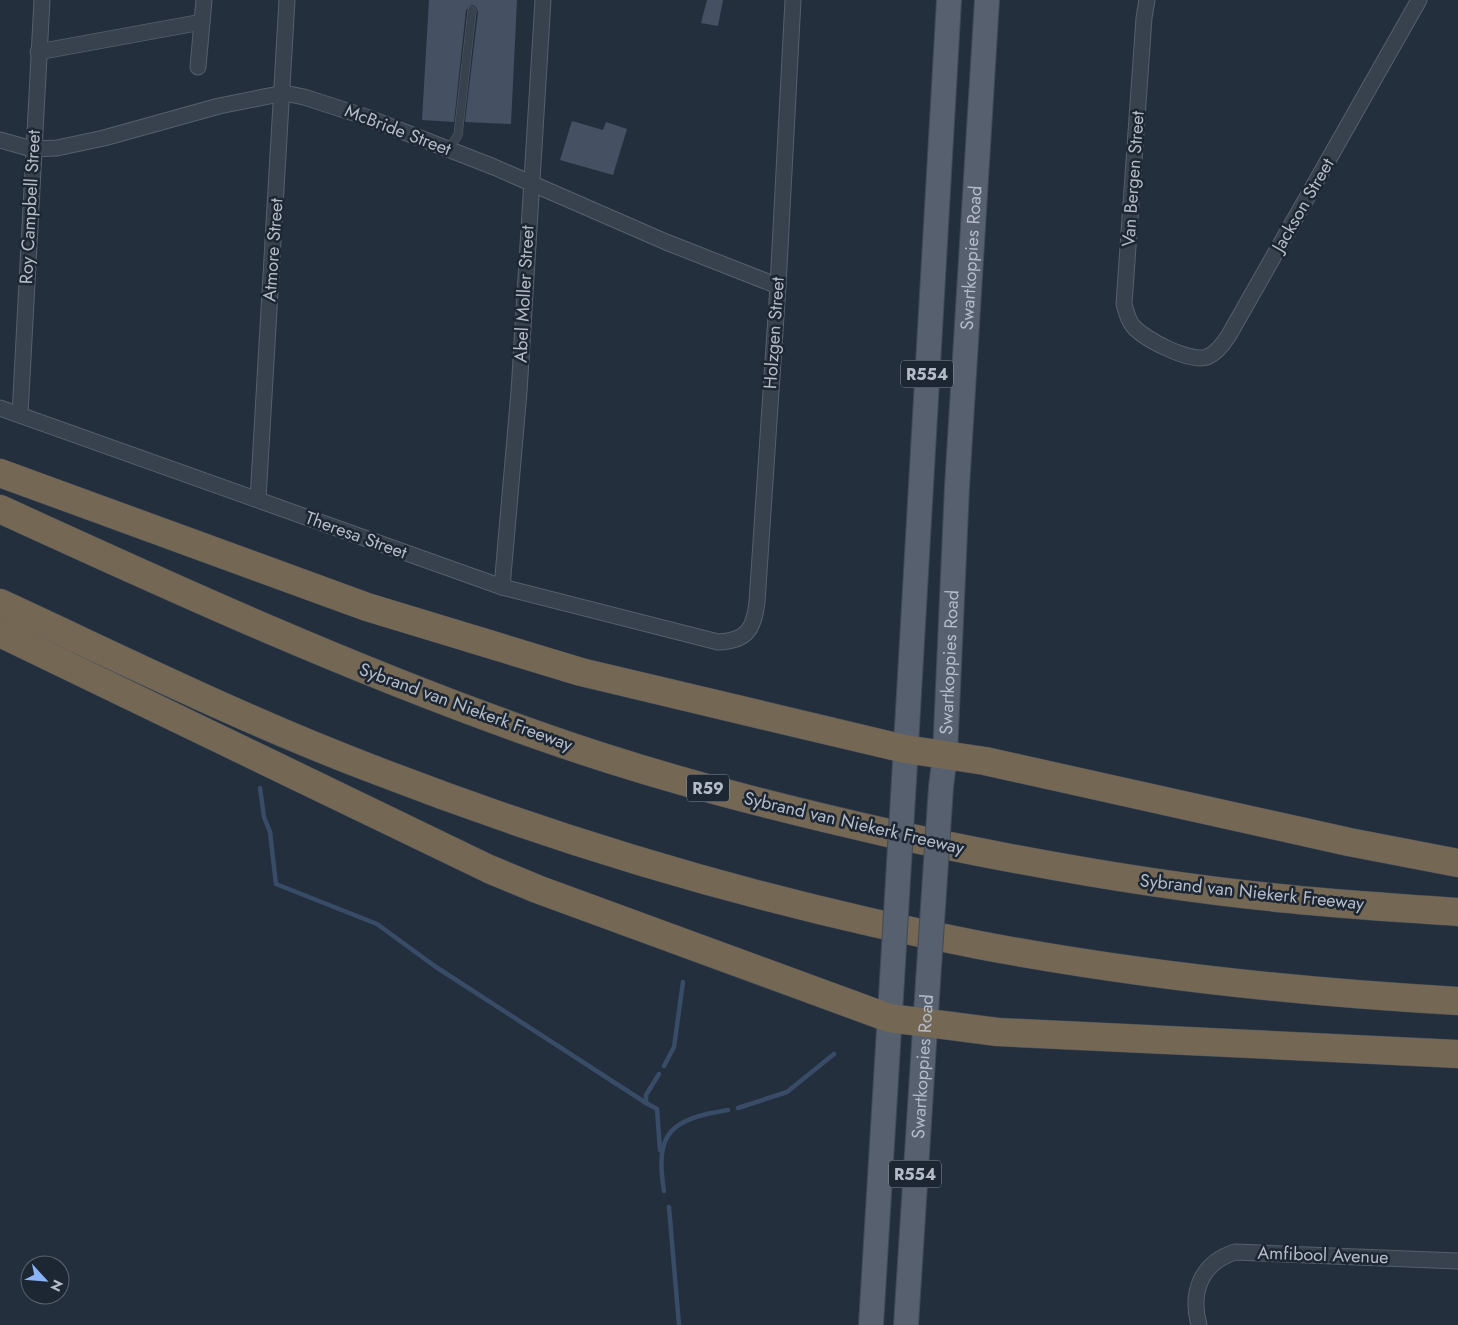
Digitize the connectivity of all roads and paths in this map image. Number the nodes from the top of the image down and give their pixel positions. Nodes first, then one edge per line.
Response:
1 (42, 0) edge
2 (204, 0) edge
3 (287, 0) edge
4 (543, 0) edge
5 (793, 0) edge
6 (949, 0) edge
7 (987, 0) edge
8 (1147, 0) edge
9 (1419, 0) edge
10 (472, 11) dead end
11 (202, 22) junction
12 (38, 52) junction
13 (198, 67) dead end
14 (284, 93) junction
15 (0, 140) edge
16 (32, 149) junction
17 (449, 149) junction
18 (530, 183) junction
19 (778, 286) junction
20 (1157, 343) joint
21 (0, 408) edge
22 (20, 415) junction
23 (0, 473) edge
24 (258, 499) junction
25 (0, 508) edge
26 (502, 587) junction
27 (0, 603) edge
28 (0, 633) edge
29 (718, 642) joint
30 (905, 749) junction
31 (945, 755) junction
32 (1458, 863) edge
33 (1458, 912) edge
34 (1458, 1001) edge
35 (889, 1018) junction
36 (924, 1023) junction
37 (1458, 1054) edge
38 (1458, 1261) edge
39 (871, 1325) edge
40 (906, 1325) edge
41 (1199, 1325) edge

1 - 12 street, Roy Campbell Street
2 - 11 street
3 - 14 street, Atmore Street
4 - 18 street, Abel Moller Street
5 - 19 street, Holzgen Street
6 - 30 main road, Swartkoppies Road / R554
7 - 31 main road, Swartkoppies Road / R554
8 - 20 street, Van Bergen Street
9 - 20 street, Jackson Street
10 - 17 lane
11 - 12 street
11 - 13 street
12 - 16 street, Roy Campbell Street
14 - 16 street, McBride Street
14 - 17 street, McBride Street
14 - 24 street, Atmore Street
15 - 16 street, McBride Street
16 - 22 street, Roy Campbell Street
17 - 18 street, McBride Street
18 - 19 street, McBride Street
18 - 26 street, Abel Moller Street
19 - 29 street, Holzgen Street
21 - 22 street, Theresa Street
22 - 24 street, Theresa Street
23 - 30 highway
24 - 26 street, Theresa Street
25 - 33 highway, Sybrand van Niekerk Freeway / R59
26 - 29 street, Theresa Street
27 - 34 highway
28 - 35 highway
30 - 31 highway
30 - 35 main road, Swartkoppies Road / R554, bridge
31 - 32 highway
31 - 36 main road, Swartkoppies Road / R554, bridge
35 - 36 highway
35 - 39 main road, Swartkoppies Road / R554
36 - 37 highway
36 - 40 main road, Swartkoppies Road / R554
38 - 41 street, Amfibool Avenue

